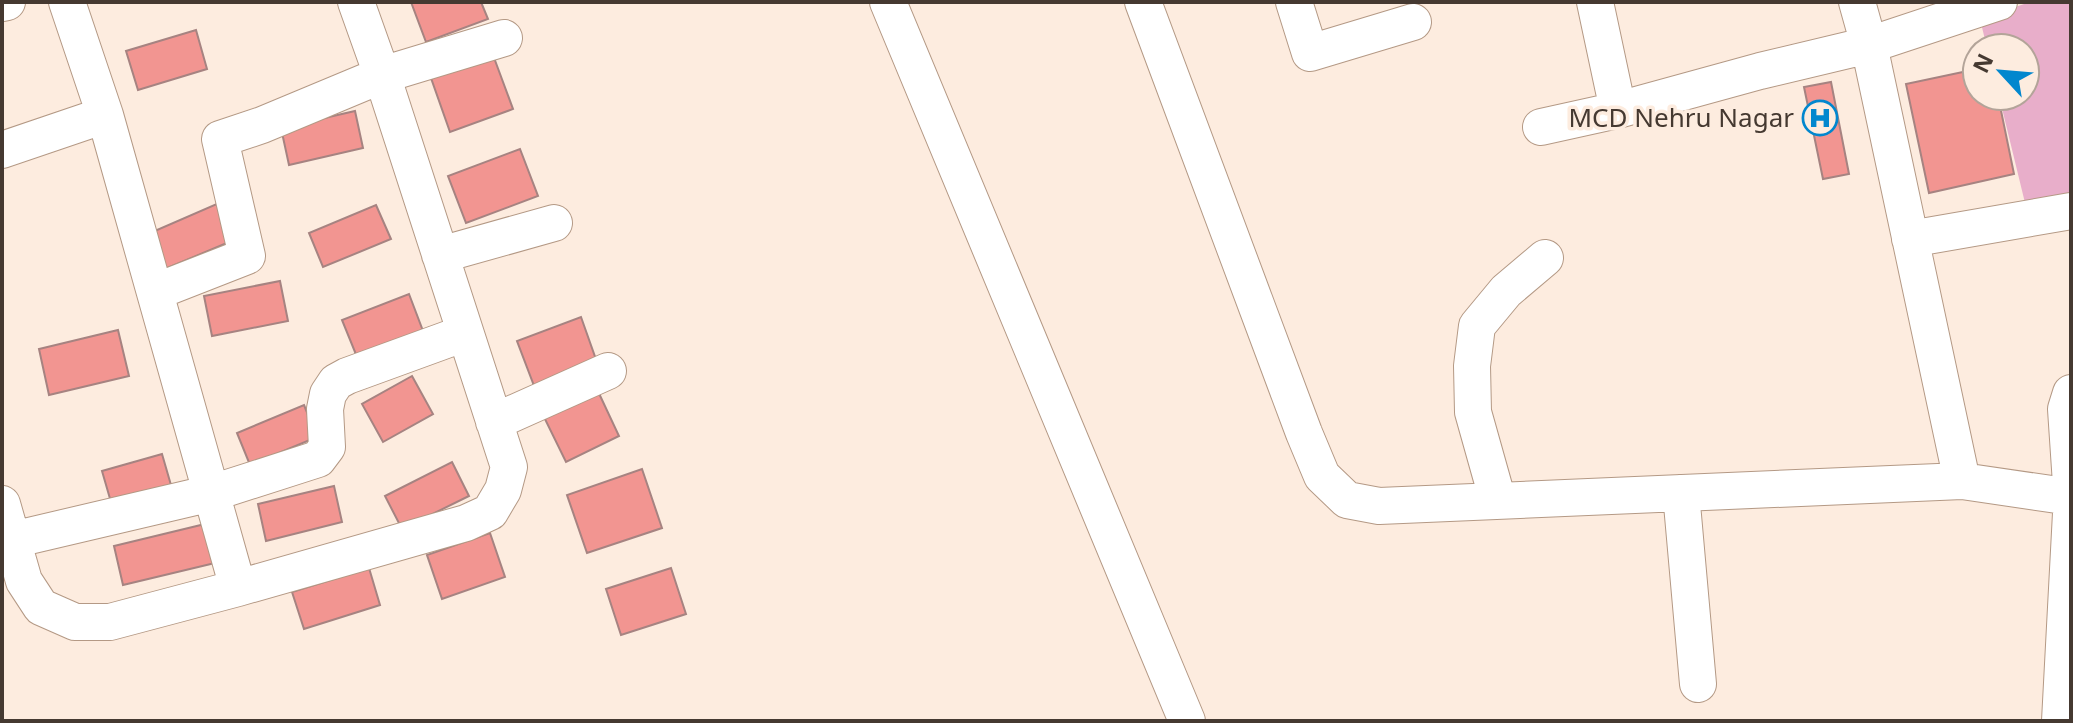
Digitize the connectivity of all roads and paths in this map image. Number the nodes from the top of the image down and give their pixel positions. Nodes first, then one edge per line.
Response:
1 (67, 2) edge
2 (356, 2) edge
3 (888, 2) edge
4 (1143, 2) edge
5 (1294, 2) edge
6 (1595, 2) edge
7 (1857, 2) edge
8 (1999, 2) edge
9 (1413, 22) dead end
10 (504, 38) dead end
11 (1869, 45) junction
12 (382, 75) junction
13 (1618, 110) junction
14 (105, 115) junction
15 (1541, 127) dead end
16 (2, 150) edge
17 (2071, 211) edge
18 (554, 223) dead end
19 (1910, 239) junction
20 (440, 255) junction
21 (1545, 258) dead end
22 (155, 292) junction
23 (465, 333) junction
24 (608, 371) dead end
25 (2071, 393) edge
26 (494, 422) junction
27 (1962, 481) junction
28 (2071, 484) edge
29 (212, 493) junction
30 (1681, 493) junction
31 (2071, 497) edge
32 (1498, 501) junction
33 (2, 504) edge
34 (2071, 513) edge
35 (12, 540) junction
36 (238, 588) junction
37 (1698, 684) dead end
38 (1187, 721) edge
39 (2060, 721) edge

1 - 14 street
2 - 12 street
3 - 38 street
4 - 32 street
5 - 9 street
6 - 13 street
7 - 11 street
8 - 11 street
10 - 12 street
11 - 13 street
11 - 19 street
12 - 20 street
12 - 22 street
13 - 15 street
14 - 16 street
14 - 22 street
17 - 19 street
18 - 20 street
19 - 27 street
20 - 23 street
21 - 32 street
22 - 29 street
23 - 26 street
23 - 29 street
24 - 26 street
25 - 28 street
26 - 36 street
27 - 30 street
27 - 31 street
29 - 35 street
29 - 36 street
30 - 32 street
30 - 37 street
33 - 35 street
34 - 39 street
35 - 36 street

